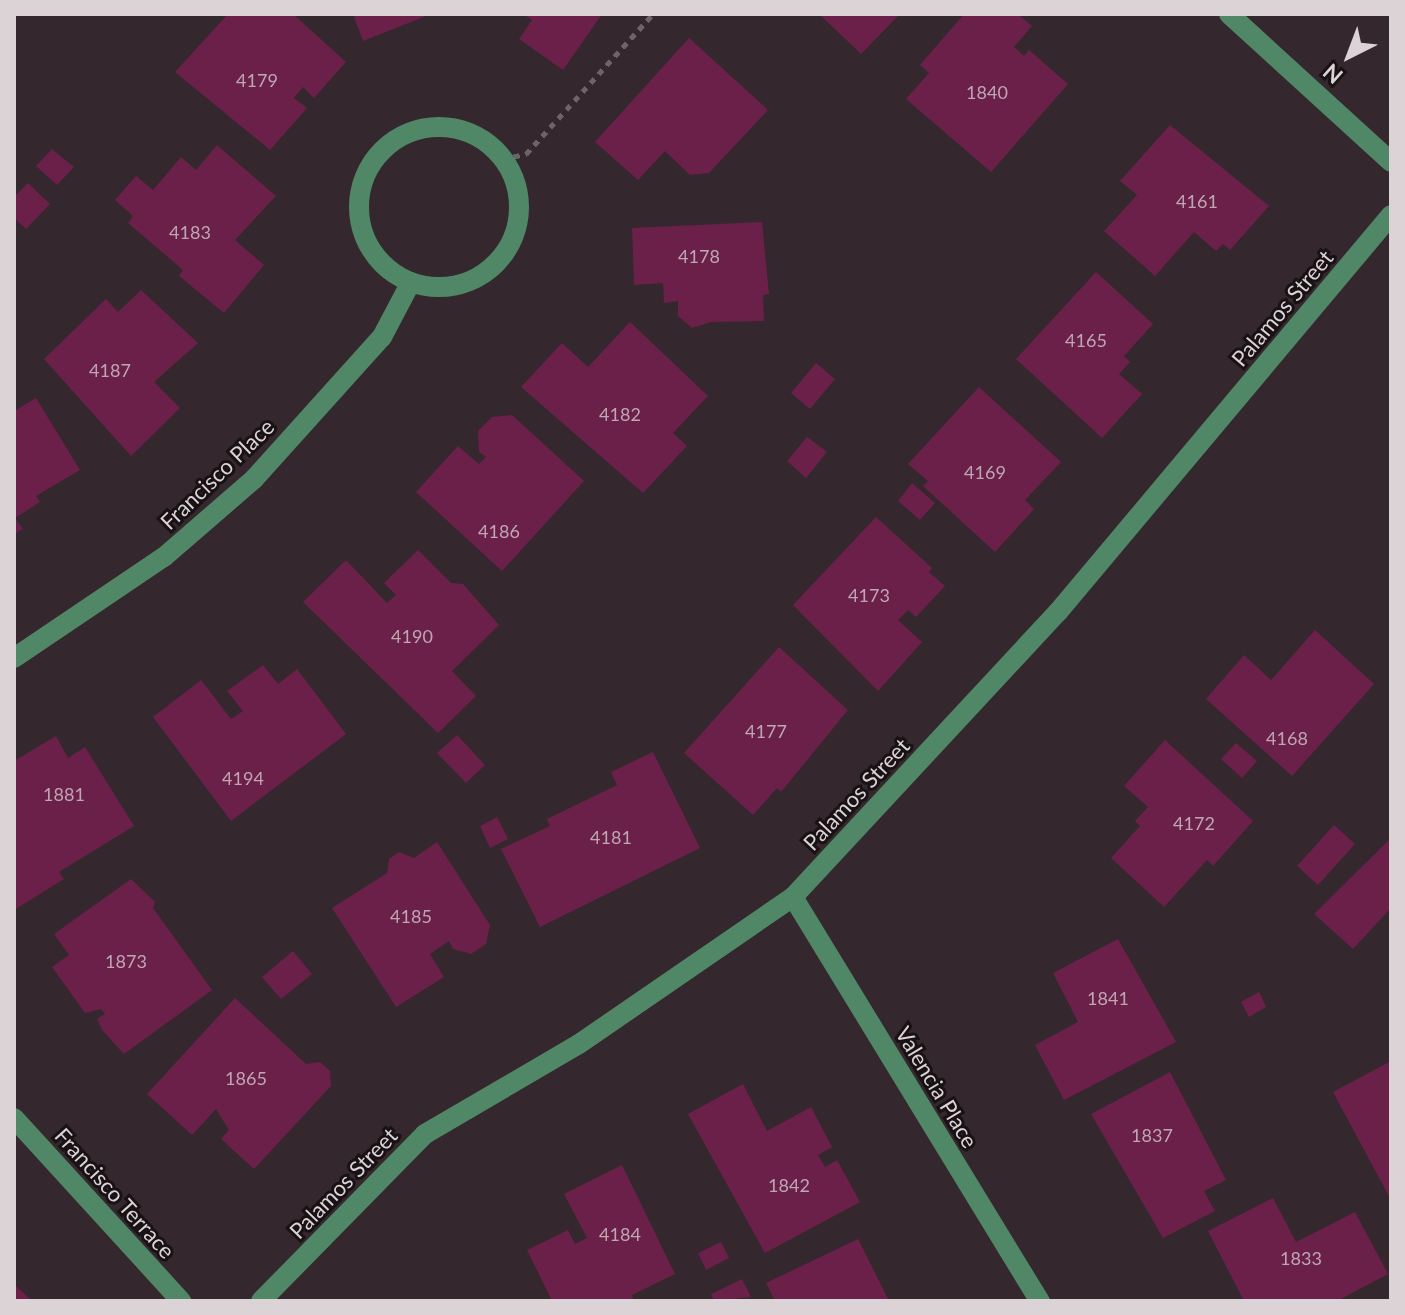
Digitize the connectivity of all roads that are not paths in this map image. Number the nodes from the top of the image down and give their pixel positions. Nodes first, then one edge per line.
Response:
1 (1229, 14) edge
2 (1391, 162) edge
3 (1391, 215) edge
4 (411, 282) junction
5 (14, 658) edge
6 (793, 897) junction
7 (14, 1118) edge
8 (181, 1301) edge
9 (261, 1301) edge
10 (1040, 1301) edge

1 - 2 street
3 - 6 street, Palamos Street
4 - 4 street
4 - 5 street, Francisco Place
6 - 9 street, Palamos Street
6 - 10 street, Valencia Place
7 - 8 street, Francisco Terrace

